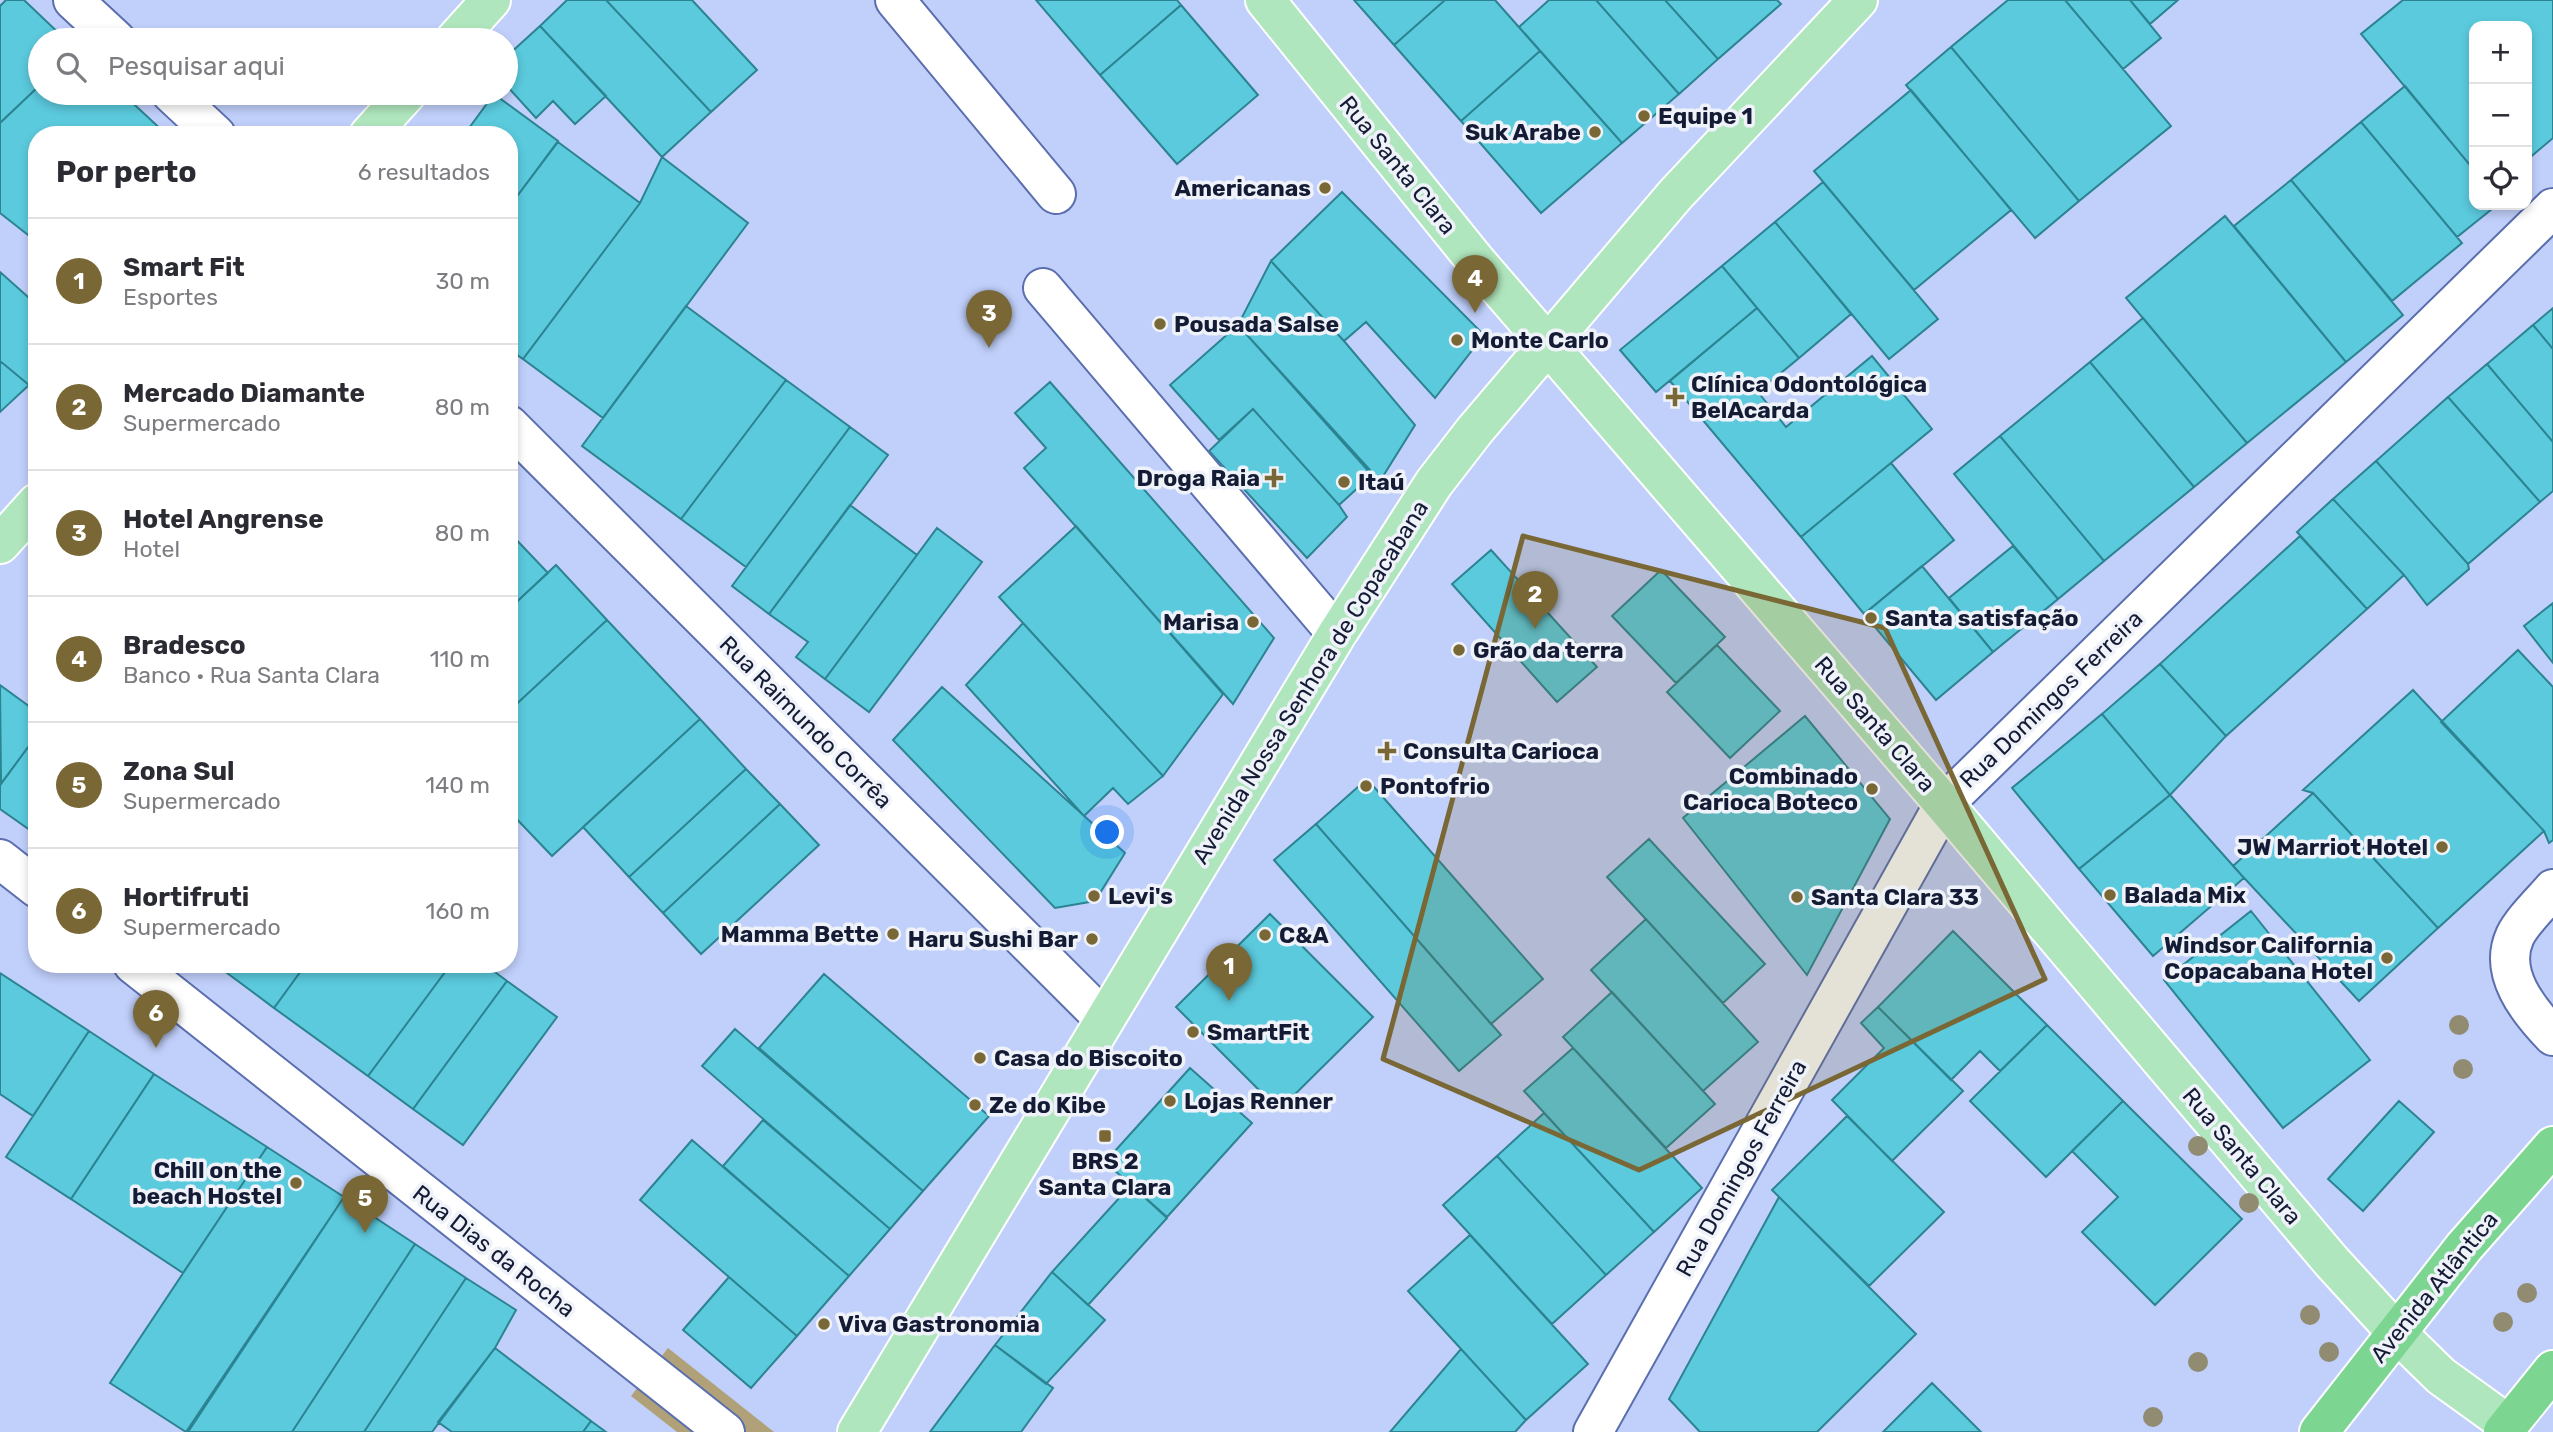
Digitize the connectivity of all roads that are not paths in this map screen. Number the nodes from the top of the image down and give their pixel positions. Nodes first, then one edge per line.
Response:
1 (74, 0) edge
2 (491, 0) edge
3 (895, 0) edge
4 (1265, 0) edge
5 (1858, 0) edge
6 (103, 28) edge
7 (466, 28) edge
8 (184, 105) edge
9 (396, 105) edge
10 (206, 126) edge
11 (377, 126) edge
12 (1056, 194) dead end
13 (2553, 208) edge
14 (1043, 288) dead end
15 (1547, 344) junction
16 (518, 434) edge
17 (28, 513) edge
18 (0, 544) edge
19 (1337, 634) junction
20 (1944, 804) junction
21 (0, 859) edge
22 (28, 881) edge
23 (2553, 889) edge
24 (143, 973) edge
25 (1104, 1019) junction
26 (2553, 1035) edge
27 (2553, 1146) edge
28 (2397, 1333) junction
29 (2553, 1370) edge
30 (2506, 1428) edge
31 (724, 1432) edge
32 (857, 1432) edge
33 (1593, 1432) edge
34 (2319, 1432) edge

1 - 6 street
2 - 7 main road
3 - 12 street
4 - 15 main road, Rua Santa Clara
5 - 15 main road, Avenida Nossa Senhora de Copacabana
8 - 10 street
9 - 11 main road
13 - 20 street, Rua Domingos Ferreira
14 - 19 street
15 - 19 main road, Avenida Nossa Senhora de Copacabana
15 - 20 main road, Rua Santa Clara
16 - 25 street, Rua Raimundo Corrêa
17 - 18 main road
19 - 25 main road, Avenida Nossa Senhora de Copacabana
20 - 28 main road, Rua Santa Clara
20 - 33 street, Rua Domingos Ferreira
21 - 22 street
23 - 26 street
24 - 31 street, Rua Dias da Rocha
25 - 32 main road, Avenida Nossa Senhora de Copacabana
27 - 28 highway, Avenida Atlântica
28 - 30 main road, Rua Santa Clara
28 - 34 highway, Avenida Atlântica
29 - 30 highway

